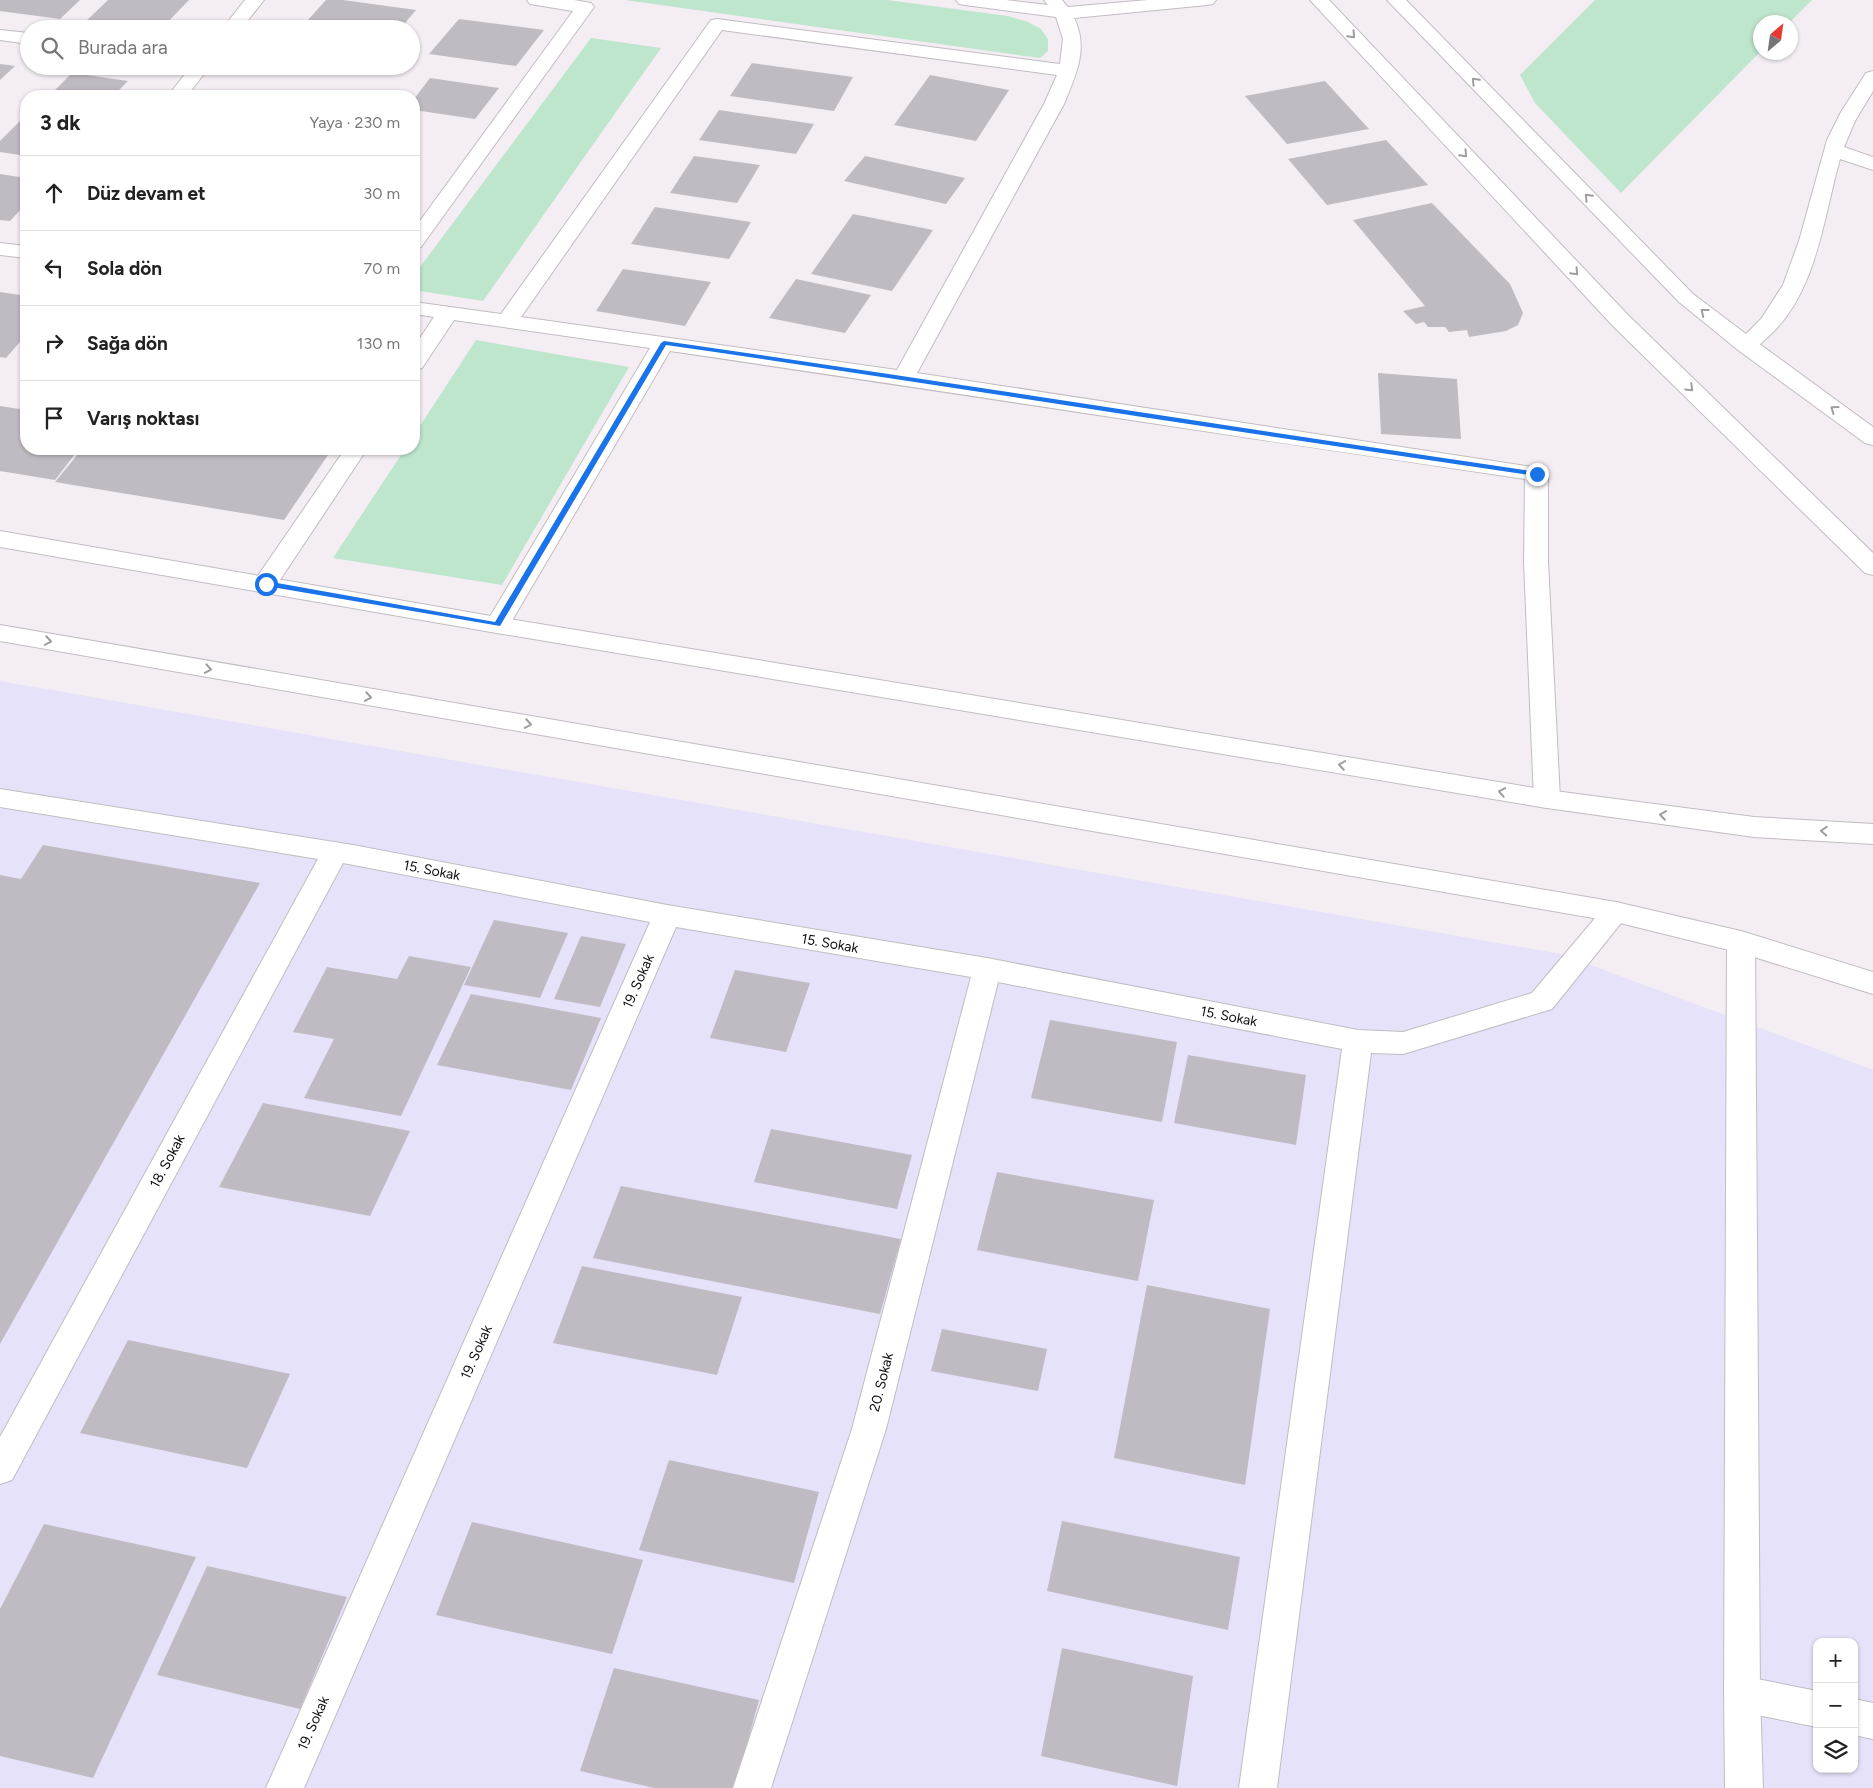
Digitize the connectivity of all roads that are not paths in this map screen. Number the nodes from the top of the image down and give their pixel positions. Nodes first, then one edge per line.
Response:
1 (255, 0) edge
2 (536, 0) edge
3 (965, 0) edge
4 (1207, 0) edge
5 (1319, 0) edge
6 (1396, 0) edge
7 (1059, 6) edge
8 (238, 20) edge
9 (0, 35) edge
10 (20, 38) edge
11 (1069, 71) junction
12 (194, 75) edge
13 (1873, 77) edge
14 (182, 90) edge
15 (1833, 150) junction
16 (1873, 164) edge
17 (420, 234) edge
18 (0, 249) edge
19 (20, 251) edge
20 (420, 309) edge
21 (448, 312) junction
22 (507, 321) junction
23 (664, 343) junction
24 (1746, 345) junction
25 (420, 354) edge
26 (904, 378) junction
27 (1873, 438) edge
28 (352, 455) edge
29 (0, 539) edge
30 (1873, 567) edge
31 (266, 584) junction
32 (497, 624) junction
33 (0, 633) edge
34 (0, 798) edge
35 (1547, 799) junction
36 (1873, 834) edge
37 (335, 852) junction
38 (1616, 912) junction
39 (667, 915) junction
40 (1741, 942) junction
41 (987, 969) junction
42 (1873, 983) edge
43 (1358, 1040) junction
44 (0, 1469) edge
45 (1742, 1694) junction
46 (1813, 1708) edge
47 (1858, 1718) edge
48 (1873, 1720) edge
49 (285, 1788) edge
50 (752, 1788) edge
51 (1258, 1788) edge
52 (1744, 1788) edge

1 - 8 street
2 - 17 street
3 - 7 street
4 - 7 street
5 -> 30 street
24 -> 6 street
7 - 11 street
9 - 10 street
11 - 22 street
11 - 26 street
12 - 14 street
13 - 15 street
15 - 16 street
15 - 24 street
18 - 19 street
20 - 21 street
21 - 22 street
21 - 25 street
22 - 23 street
23 - 26 street
23 - 32 street
27 -> 24 street
26 - 35 street
28 - 31 street
29 - 31 street
31 - 32 street
35 -> 32 street
33 -> 38 street
34 - 37 street, 15. Sokak
36 -> 35 street
37 - 39 street, 15. Sokak
37 - 44 street, 18. Sokak
38 - 40 street
38 - 43 street, 15. Sokak
39 - 41 street, 15. Sokak
39 - 49 street, 19. Sokak
40 - 42 street
40 - 45 street
41 - 43 street, 15. Sokak
41 - 50 street, 20. Sokak
43 - 51 street
45 - 46 street
45 - 52 street
47 - 48 street

